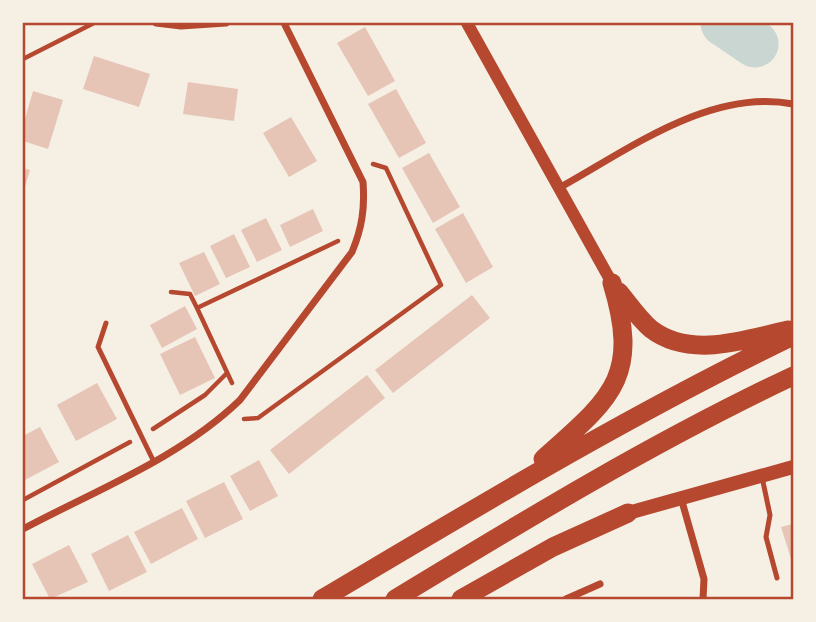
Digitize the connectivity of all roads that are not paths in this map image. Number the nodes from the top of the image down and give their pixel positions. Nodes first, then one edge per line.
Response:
1 (156, 23) edge
2 (226, 23) edge
3 (284, 23) edge
4 (467, 23) edge
5 (793, 104) edge
6 (559, 188) junction
7 (612, 283) junction
8 (106, 323) dead end
9 (793, 329) edge
10 (793, 336) edge
11 (793, 376) edge
12 (153, 460) junction
13 (793, 467) edge
14 (761, 474) junction
15 (515, 484) junction
16 (680, 496) junction
17 (628, 513) joint
18 (23, 529) edge
19 (777, 578) dead end
20 (600, 584) dead end
21 (322, 599) edge
22 (395, 599) edge
23 (461, 599) edge
24 (566, 599) edge
25 (704, 599) edge

1 - 2 street
3 - 12 street
4 - 6 street
5 - 6 street
6 - 7 street
7 - 9 highway
7 - 15 highway
8 - 12 lane
10 - 15 highway
11 - 22 highway
12 - 18 street
13 - 14 main road
14 - 16 main road
14 - 19 lane
15 - 21 highway
16 - 17 main road
16 - 25 street
17 - 23 highway
20 - 24 street

